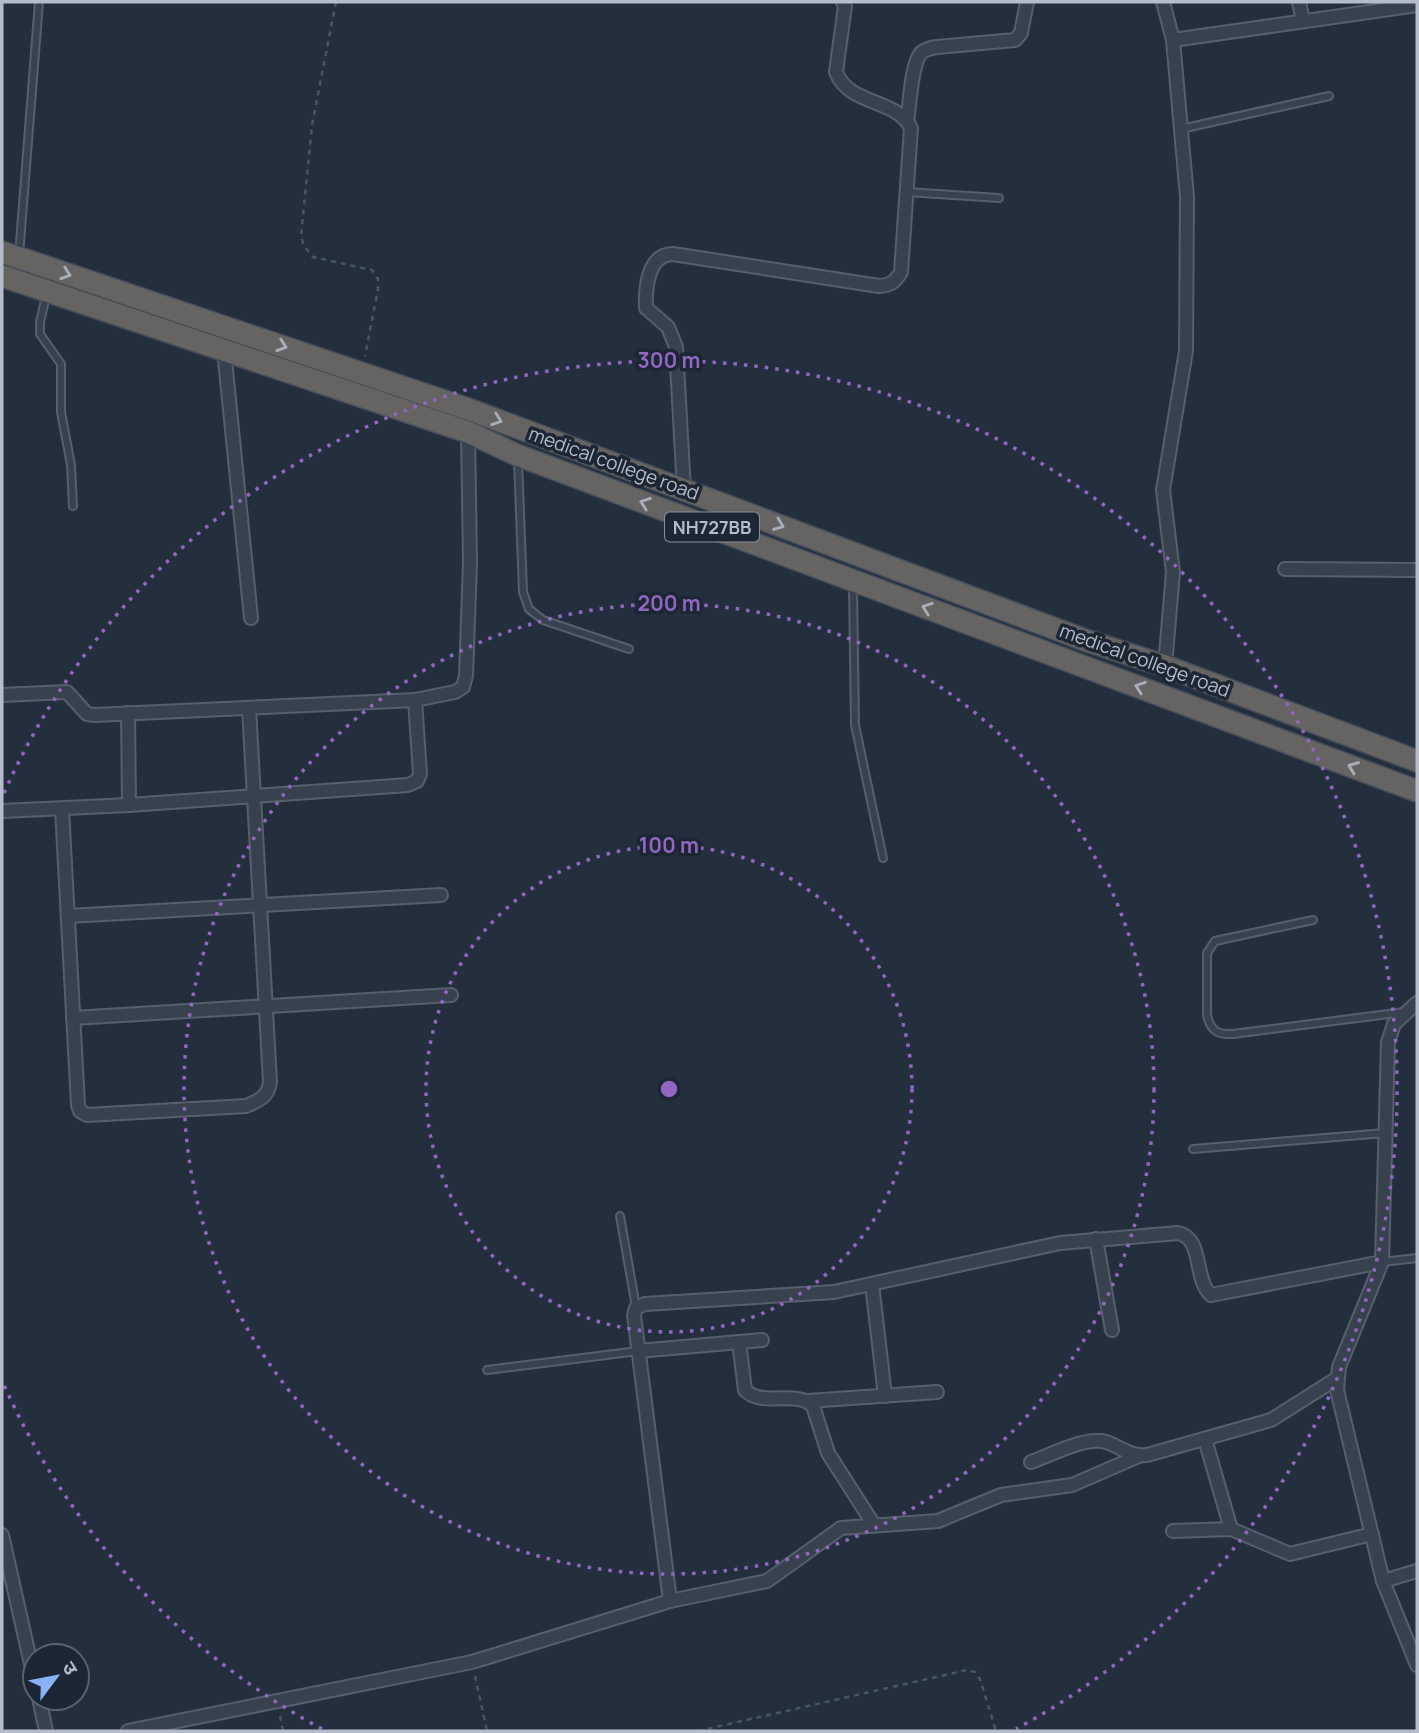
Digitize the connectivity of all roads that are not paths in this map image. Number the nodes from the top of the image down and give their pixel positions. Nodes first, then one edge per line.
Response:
1 (39, 2) edge
2 (843, 2) edge
3 (1027, 2) edge
4 (1163, 2) edge
5 (1299, 2) edge
6 (1417, 5) edge
7 (1303, 21) junction
8 (1173, 40) junction
9 (1329, 96) dead end
10 (907, 121) junction
11 (1181, 129) junction
12 (907, 192) junction
13 (999, 198) dead end
14 (10, 255) edge
15 (2, 276) edge
16 (47, 291) junction
17 (224, 350) junction
18 (427, 395) junction
19 (424, 417) junction
20 (468, 432) junction
21 (517, 455) junction
22 (684, 490) junction
23 (74, 506) dead end
24 (1285, 569) dead end
25 (1417, 570) edge
26 (853, 580) junction
27 (251, 618) dead end
28 (629, 649) dead end
29 (1165, 666) junction
30 (2, 695) edge
31 (415, 700) junction
32 (249, 708) junction
33 (128, 713) junction
34 (1417, 761) edge
35 (1417, 791) edge
36 (252, 795) junction
37 (129, 805) junction
38 (62, 809) junction
39 (2, 811) edge
40 (883, 858) dead end
41 (441, 895) dead end
42 (259, 904) junction
43 (68, 916) junction
44 (1312, 920) dead end
45 (451, 995) dead end
46 (266, 1005) junction
47 (1412, 1007) edge
48 (73, 1018) junction
49 (1385, 1133) junction
50 (1194, 1149) dead end
51 (620, 1216) dead end
52 (1096, 1239) junction
53 (1417, 1258) edge
54 (1382, 1262) junction
55 (872, 1283) junction
56 (636, 1308) junction
57 (1112, 1330) dead end
58 (762, 1340) dead end
59 (739, 1342) junction
60 (638, 1351) junction
61 (487, 1370) dead end
62 (1336, 1379) junction
63 (937, 1392) dead end
64 (885, 1396) junction
65 (808, 1401) junction
66 (1205, 1439) junction
67 (1139, 1456) junction
68 (1031, 1462) dead end
69 (874, 1525) junction
70 (1231, 1529) junction
71 (1173, 1531) dead end
72 (1372, 1534) junction
73 (2, 1535) edge
74 (1417, 1571) edge
75 (1383, 1581) junction
76 (670, 1601) junction
77 (26, 1642) edge
78 (1417, 1665) edge
79 (42, 1712) edge
80 (46, 1731) edge
81 (128, 1731) edge

1 - 14 lane
2 - 10 street
3 - 10 street
4 - 8 street
5 - 7 street
6 - 7 street
7 - 8 street
8 - 11 street
9 - 11 lane
10 - 12 street
11 - 29 street
12 - 13 lane
12 - 22 street
14 -> 18 highway, medical college road / NH727BB
15 - 16 highway, NH727BB
16 - 17 highway, NH727BB
16 - 23 lane
17 - 19 highway, NH727BB
17 - 27 street
18 - 19 highway
18 -> 22 highway, medical college road / NH727BB
19 - 20 highway, NH727BB
20 - 21 highway, NH727BB
20 - 31 street
26 -> 21 highway, NH727BB
21 - 28 lane
22 -> 29 highway, medical college road / NH727BB
24 - 25 street
35 -> 26 highway, NH727BB
26 - 40 lane
29 - 34 highway, medical college road / NH727BB
30 - 33 street
31 - 32 street
31 - 36 street
32 - 33 street
32 - 36 street
33 - 37 street
36 - 37 street
36 - 42 street
37 - 38 street
38 - 39 street
38 - 43 street
41 - 42 street
42 - 43 street
42 - 46 street
43 - 48 street
44 - 47 lane
45 - 46 street
46 - 48 street
46 - 48 street
47 - 49 street
49 - 50 lane
49 - 54 street
51 - 56 lane
52 - 54 street
52 - 55 street
52 - 57 street
53 - 54 lane
54 - 62 street
55 - 56 street
55 - 64 street
56 - 60 street
58 - 59 street
59 - 60 street
59 - 65 street
60 - 61 lane
60 - 76 street
62 - 66 street
62 - 72 street
63 - 64 street
64 - 65 street
65 - 69 street
66 - 67 street
66 - 70 street
67 - 68 street
67 - 69 street
69 - 76 street
70 - 71 street
70 - 72 street
72 - 75 street
73 - 77 street
74 - 75 street
75 - 78 street
76 - 81 street
79 - 80 street

